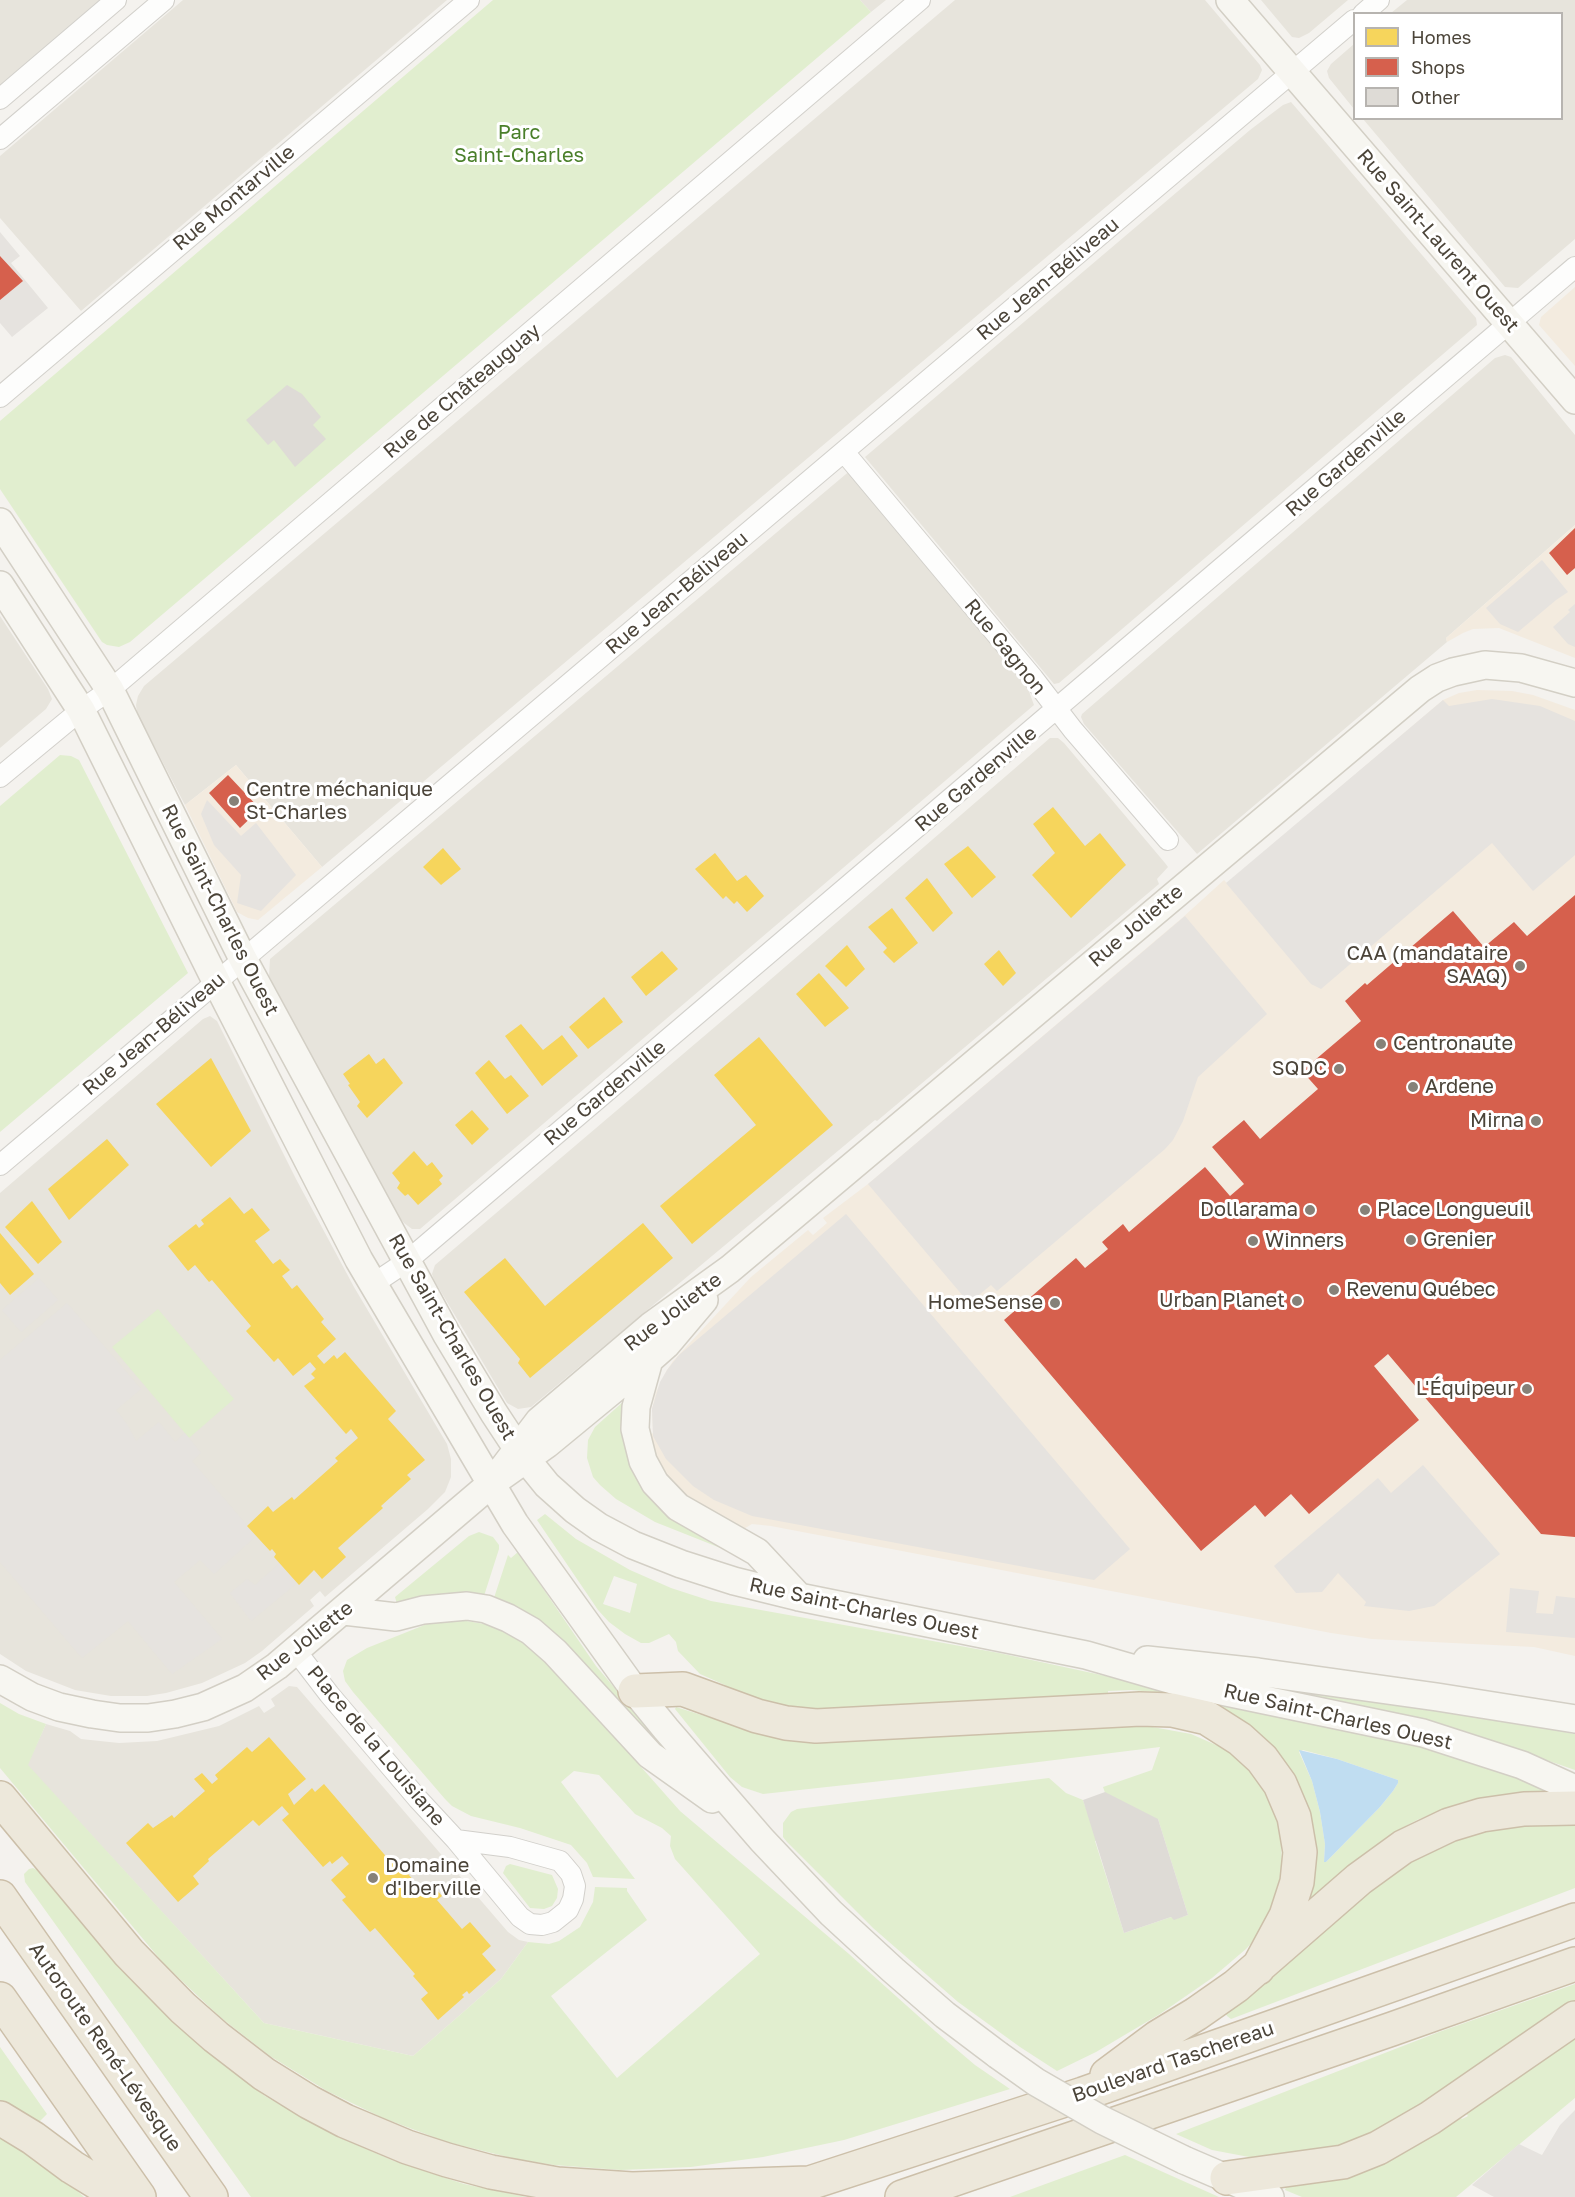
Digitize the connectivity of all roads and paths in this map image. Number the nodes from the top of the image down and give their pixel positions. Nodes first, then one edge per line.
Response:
1 (116, 0) edge
2 (164, 0) edge
3 (469, 0) edge
4 (920, 0) edge
5 (1230, 0) edge
6 (1379, 0) edge
7 (1365, 12) edge
8 (1353, 21) edge
9 (1292, 74) junction
10 (0, 99) edge
11 (0, 139) edge
12 (1575, 267) edge
13 (1510, 323) junction
14 (0, 397) edge
15 (1575, 400) edge
16 (844, 452) junction
17 (0, 522) edge
18 (0, 585) edge
19 (1575, 683) edge
20 (110, 690) junction
21 (81, 710) junction
22 (1056, 710) junction
23 (0, 777) edge
24 (1168, 840) dead end
25 (243, 959) junction
26 (216, 981) junction
27 (0, 1165) edge
28 (406, 1262) junction
29 (730, 1269) junction
30 (373, 1284) junction
31 (649, 1360) junction
32 (522, 1453) junction
33 (492, 1484) junction
34 (799, 1597) junction
35 (344, 1611) junction
36 (296, 1651) junction
37 (1086, 1655) junction
38 (0, 1679) edge
39 (635, 1691) junction
40 (1575, 1719) edge
41 (1575, 1789) edge
42 (0, 1798) edge
43 (1575, 1808) edge
44 (747, 1823) junction
45 (456, 1840) junction
46 (0, 1897) edge
47 (1575, 1920) edge
48 (1575, 1964) edge
49 (1258, 1968) junction
50 (0, 1999) edge
51 (1575, 2018) edge
52 (1083, 2094) junction
53 (0, 2118) edge
54 (994, 2167) junction
55 (1227, 2178) junction
56 (808, 2183) junction
57 (121, 2197) edge
58 (139, 2197) edge
59 (211, 2197) edge
60 (769, 2197) edge
61 (902, 2197) edge
62 (969, 2197) edge
63 (1270, 2197) edge

1 - 10 street
2 - 11 street
3 - 14 street, Rue Montarville
4 - 20 street, Rue de Châteauguay
5 - 9 street, Rue Saint-Laurent Ouest
6 - 7 street
8 - 9 street, Rue Jean-Béliveau
9 - 13 street, Rue Saint-Laurent Ouest
9 - 16 street, Rue Jean-Béliveau
12 - 13 street, Rue Gardenville
13 - 15 street, Rue Saint-Laurent Ouest
13 - 22 street, Rue Gardenville
16 - 22 street, Rue Gagnon
16 - 25 street, Rue Jean-Béliveau
17 - 20 street, Rue Saint-Charles Ouest
18 - 21 street, Rue Saint-Charles Ouest
19 - 29 street, Rue Joliette
20 - 21 street, Rue de Châteauguay
20 - 25 street, Rue Saint-Charles Ouest
21 - 23 street, Rue de Châteauguay
21 - 26 street, Rue Saint-Charles Ouest
22 - 24 street, Rue Gagnon
22 - 28 street, Rue Gardenville
25 - 26 street, Rue Jean-Béliveau
25 - 28 street, Rue Saint-Charles Ouest
26 - 27 street, Rue Jean-Béliveau
26 - 30 street, Rue Saint-Charles Ouest
28 - 30 street, Rue Gardenville
28 - 32 street, Rue Saint-Charles Ouest
29 - 31 street, Rue Joliette
29 - 32 street, Rue Joliette
30 - 33 street, Rue Saint-Charles Ouest
31 - 32 street, Rue Joliette
31 - 34 street
32 - 33 street, Rue Joliette
32 - 34 street, Rue Saint-Charles Ouest
33 - 35 street, Rue Joliette
33 - 39 street, Rue Saint-Charles Ouest
34 - 37 street, Rue Saint-Charles Ouest
35 - 36 street, Rue Joliette
35 - 44 street
36 - 38 street, Rue Joliette
36 - 45 street, Place de la Louisiane
37 - 40 street
37 - 41 street, Rue Saint-Charles Ouest
39 - 44 street, Rue Saint-Charles Ouest
39 - 49 highway
42 - 56 highway
43 - 49 highway
44 - 55 street, Rue Saint-Charles Ouest, bridge
45 - 45 street, Place de la Louisiane
46 - 59 highway, Autoroute René-Lévesque
47 - 52 highway, Boulevard Taschereau
48 - 54 highway, Boulevard Taschereau
49 - 52 highway
50 - 58 highway
51 - 55 highway
52 - 56 highway, Boulevard Taschereau
53 - 57 highway
54 - 61 highway, Boulevard Taschereau
54 - 62 highway
55 - 63 street, Rue Saint-Charles Ouest
56 - 60 highway, Boulevard Taschereau

